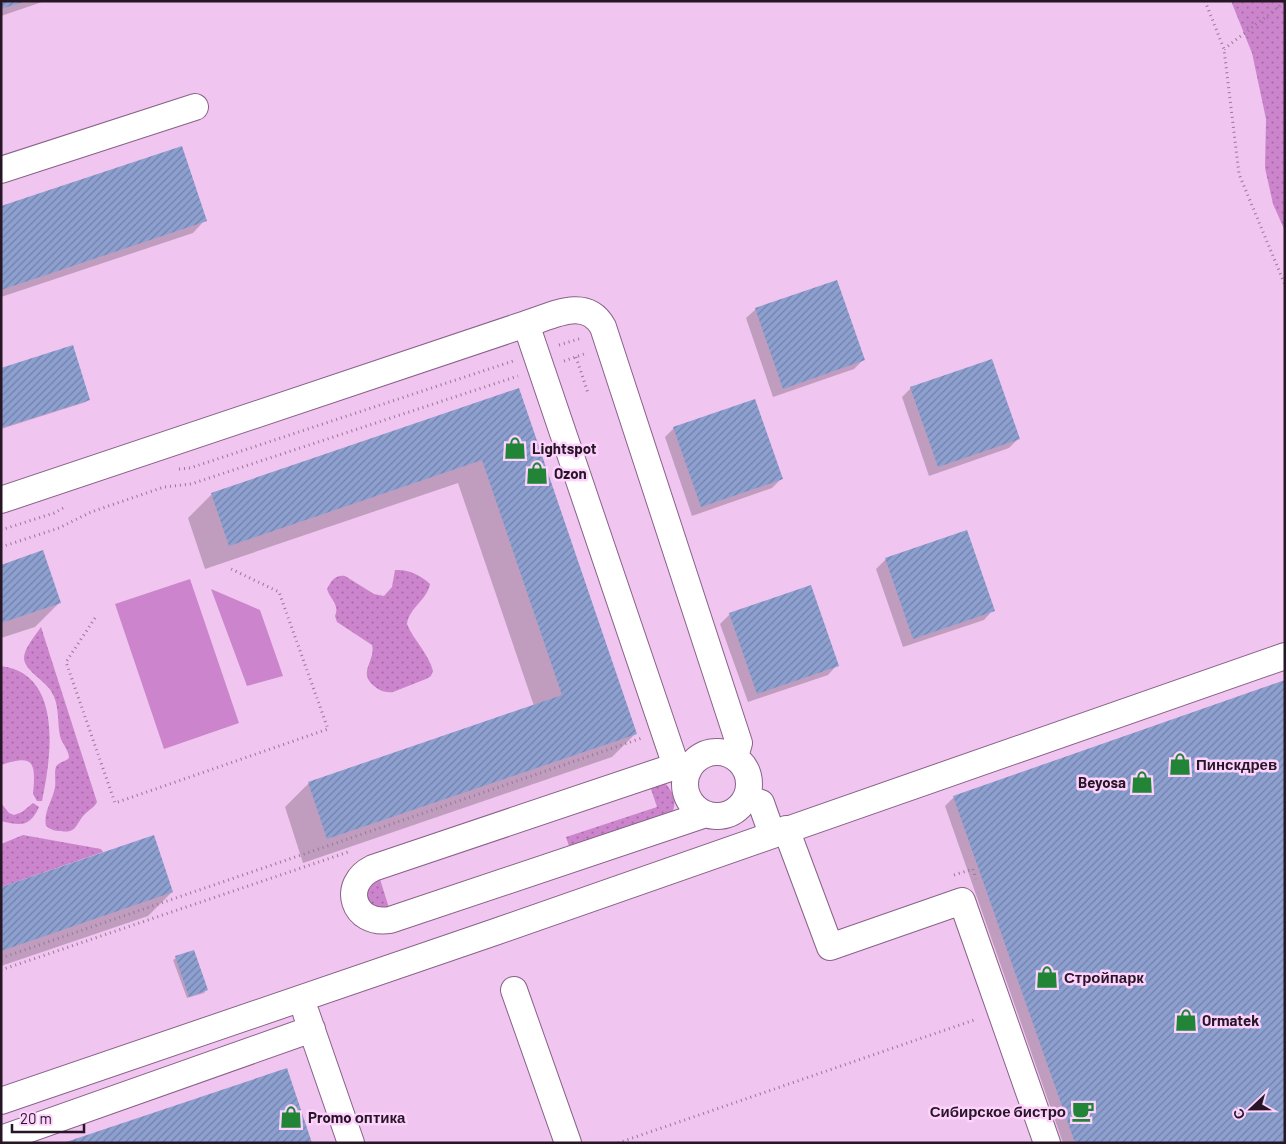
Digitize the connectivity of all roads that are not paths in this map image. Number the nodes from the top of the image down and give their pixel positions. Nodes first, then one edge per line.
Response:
1 (195, 107) dead end
2 (1, 170) edge
3 (526, 324) junction
4 (1, 500) edge
5 (1285, 656) edge
6 (735, 757) junction
7 (682, 768) junction
8 (746, 798) junction
9 (706, 814) junction
10 (779, 832) junction
11 (514, 990) dead end
12 (301, 999) junction
13 (312, 1029) junction
14 (1, 1101) edge
15 (1, 1139) edge
16 (351, 1143) edge
17 (568, 1143) edge
18 (1047, 1143) edge

1 - 2 lane
3 - 4 lane
3 - 6 lane
3 - 7 lane
5 - 10 lane
6 - 7 lane
6 - 8 lane
7 - 9 lane
7 - 9 lane
8 - 9 lane
8 - 10 lane
10 - 12 lane
10 - 18 lane
11 - 17 lane
12 - 13 lane
12 - 14 lane
13 - 15 lane
13 - 16 lane

